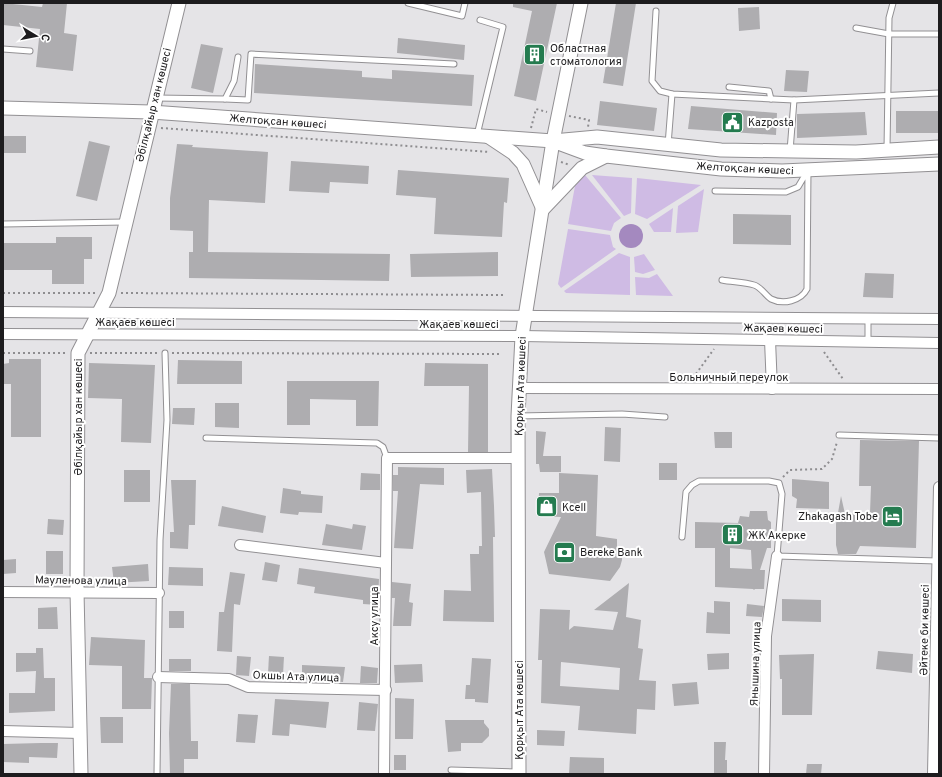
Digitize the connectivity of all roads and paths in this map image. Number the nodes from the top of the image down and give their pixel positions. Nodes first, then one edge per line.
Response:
1 (179, 3) edge
2 (408, 3) edge
3 (465, 3) edge
4 (581, 3) edge
5 (893, 3) edge
6 (656, 11) dead end
7 (480, 20) dead end
8 (856, 28) dead end
9 (888, 34) junction
10 (939, 34) edge
11 (3, 49) edge
12 (30, 51) dead end
13 (238, 57) dead end
14 (454, 64) dead end
15 (729, 87) dead end
16 (939, 93) edge
17 (672, 94) junction
18 (887, 96) junction
19 (155, 98) junction
20 (225, 99) junction
21 (771, 99) junction
22 (794, 100) junction
23 (3, 108) edge
24 (151, 112) junction
25 (148, 127) junction
26 (483, 136) junction
27 (553, 141) junction
28 (668, 145) junction
29 (939, 147) edge
30 (887, 150) junction
31 (790, 151) junction
32 (513, 153) junction
33 (606, 156) junction
34 (939, 164) edge
35 (808, 170) junction
36 (715, 191) dead end
37 (544, 209) junction
38 (125, 222) junction
39 (3, 224) edge
40 (722, 280) dead end
41 (3, 293) edge
42 (109, 293) junction
43 (504, 294) dead end
44 (3, 312) edge
45 (99, 312) junction
46 (524, 315) junction
47 (868, 318) junction
48 (939, 319) edge
49 (3, 334) edge
50 (88, 334) junction
51 (522, 336) junction
52 (722, 340) junction
53 (770, 340) junction
54 (816, 340) junction
55 (868, 342) junction
56 (939, 343) edge
57 (3, 353) edge
58 (78, 353) junction
59 (165, 353) junction
60 (500, 354) dead end
61 (519, 388) junction
62 (685, 388) junction
63 (772, 389) junction
64 (850, 389) junction
65 (939, 389) edge
66 (518, 416) junction
67 (665, 417) dead end
68 (839, 435) joint
69 (206, 438) dead end
70 (939, 438) edge
71 (387, 458) junction
72 (518, 458) junction
73 (778, 483) junction
74 (939, 487) edge
75 (682, 537) dead end
76 (240, 545) dead end
77 (777, 556) junction
78 (937, 561) junction
79 (386, 563) junction
80 (77, 591) junction
81 (3, 592) edge
82 (160, 593) junction
83 (158, 677) junction
84 (386, 690) junction
85 (3, 731) edge
86 (80, 733) junction
87 (451, 770) dead end
88 (519, 773) edge
89 (81, 774) edge
90 (157, 774) edge
91 (384, 774) edge
92 (764, 774) edge
93 (933, 774) edge

1 - 19 street, Әбілқайыр хан көшесі
2 - 3 lane
4 - 27 street, Қорқыт Ата көшесі
5 - 9 lane
6 - 17 lane
7 - 26 lane
8 - 9 lane
9 - 10 lane
9 - 18 lane
11 - 12 lane
13 - 20 lane
14 - 20 lane
15 - 21 lane
16 - 18 lane
17 - 21 lane
17 - 28 lane
18 - 22 lane
18 - 30 lane
19 - 20 lane
19 - 24 street, Әбілқайыр хан көшесі
21 - 22 lane
22 - 31 lane
23 - 24 street, Желтоқсан көшесі
24 - 25 street, Әбілқайыр хан көшесі
24 - 26 street, Желтоқсан көшесі
25 - 32 path
25 - 38 street, Әбілқайыр хан көшесі
26 - 27 street, Желтоқсан көшесі
26 - 32 street
27 - 28 street, Желтоқсан көшесі
27 - 33 street, Желтоқсан көшесі
27 - 37 street, Қорқыт Ата көшесі
28 - 31 street, Желтоқсан көшесі
29 - 30 street, Желтоқсан көшесі
30 - 31 street, Желтоқсан көшесі
32 - 37 street
33 - 35 street, Желтоқсан көшесі
33 - 37 street
34 - 35 street, Желтоқсан көшесі
35 - 36 lane
35 - 40 lane
37 - 46 street, Қорқыт Ата көшесі
38 - 39 lane
38 - 42 street, Әбілқайыр хан көшесі
41 - 42 path
42 - 43 path
42 - 45 street, Әбілқайыр хан көшесі
44 - 45 street, Жақаев көшесі
45 - 46 street, Жақаев көшесі
45 - 50 street, Әбілқайыр хан көшесі
46 - 47 street, Жақаев көшесі
46 - 51 street, Қорқыт Ата көшесі
47 - 48 street, Жақаев көшесі
47 - 55 lane
49 - 50 street, Жақаев көшесі
50 - 51 street, Жақаев көшесі
50 - 58 street, Әбілқайыр хан көшесі
51 - 52 street, Жақаев көшесі
51 - 61 street, Қорқыт Ата көшесі
52 - 53 street, Жақаев көшесі
52 - 62 path
53 - 54 street, Жақаев көшесі
53 - 63 street
54 - 55 street, Жақаев көшесі
54 - 64 path
55 - 56 street, Жақаев көшесі
57 - 58 path
58 - 59 path
58 - 80 street, Әбілқайыр хан көшесі
59 - 60 path
59 - 82 lane
61 - 62 street, Больничный переулок
61 - 66 street, Қорқыт Ата көшесі
62 - 63 street, Больничный переулок
63 - 64 street, Больничный переулок
64 - 65 street, Больничный переулок
66 - 67 lane
66 - 72 street, Қорқыт Ата көшесі
68 - 70 lane
68 - 73 path
69 - 71 lane
71 - 72 street
71 - 79 street, Аксу улица
72 - 88 street, Қорқыт Ата көшесі
73 - 75 lane
73 - 77 lane
74 - 78 street, Әйтеке би көшесі
76 - 79 street
77 - 78 lane
77 - 92 street, Янышина улица
78 - 93 street, Әйтеке би көшесі
79 - 84 street, Аксу улица
80 - 81 street, Мауленова улица
80 - 82 street, Мауленова улица
80 - 86 street, Әбілқайыр хан көшесі
82 - 83 lane
83 - 84 street, Окшы Ата улица
83 - 90 lane
84 - 91 street, Аксу улица
85 - 86 street
86 - 89 street, Әбілқайыр хан көшесі
87 - 88 lane

